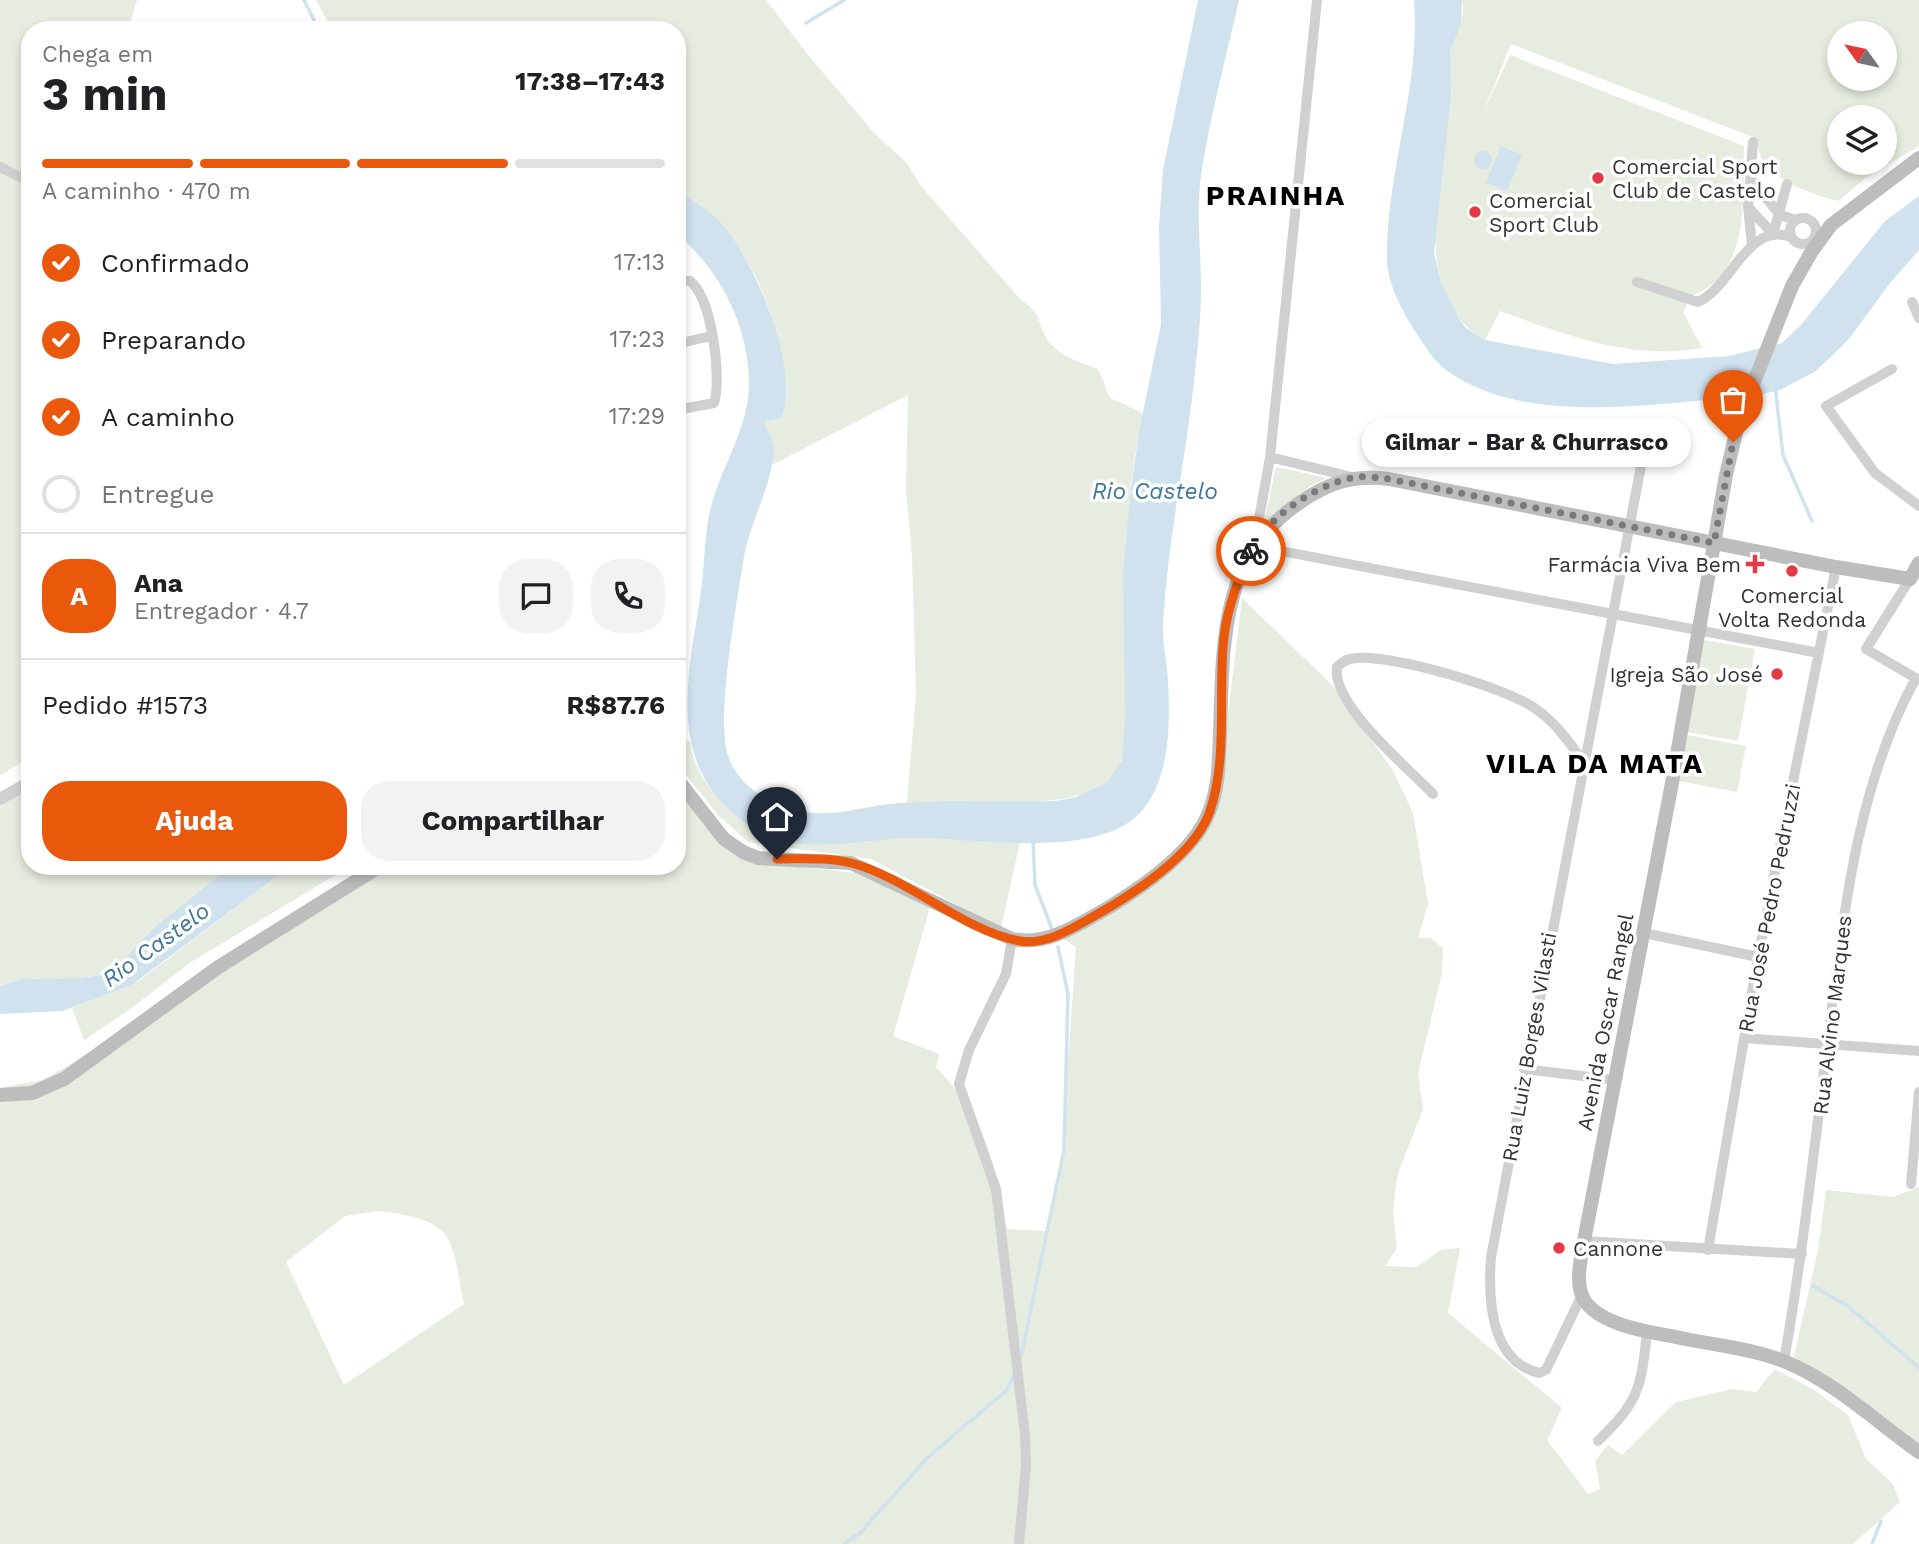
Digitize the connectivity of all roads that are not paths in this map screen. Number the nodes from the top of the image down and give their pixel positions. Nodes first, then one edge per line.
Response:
1 (1317, 0) edge
2 (1753, 142) dead end
3 (1919, 158) edge
4 (0, 167) edge
5 (21, 177) edge
6 (1751, 179) junction
7 (1787, 184) dead end
8 (1748, 207) junction
9 (1777, 212) junction
10 (1796, 220) junction
11 (1830, 225) junction
12 (1815, 228) junction
13 (1773, 234) junction
14 (1791, 237) junction
15 (1752, 244) junction
16 (1810, 247) junction
17 (686, 281) edge
18 (1637, 282) dead end
19 (1912, 302) dead end
20 (1919, 318) edge
21 (711, 336) junction
22 (686, 342) edge
23 (1892, 369) dead end
24 (686, 408) edge
25 (1648, 429) dead end
26 (1270, 457) junction
27 (1353, 477) junction
28 (1919, 506) edge
29 (1259, 519) dead end
30 (1630, 527) junction
31 (1714, 543) junction
32 (1254, 546) junction
33 (1836, 567) junction
34 (1916, 569) edge
35 (1614, 613) junction
36 (1698, 628) junction
37 (1819, 653) junction
38 (1917, 679) edge
39 (1583, 761) junction
40 (21, 787) edge
41 (686, 790) edge
42 (1433, 794) dead end
43 (0, 799) edge
44 (366, 875) edge
45 (1644, 933) junction
46 (1012, 939) junction
47 (1758, 957) junction
48 (1744, 1038) junction
49 (1827, 1045) junction
50 (1919, 1051) edge
51 (1524, 1069) junction
52 (1615, 1080) junction
53 (1919, 1092) edge
54 (0, 1095) edge
55 (1911, 1184) dead end
56 (1584, 1241) junction
57 (1708, 1250) junction
58 (1802, 1254) junction
59 (1581, 1294) junction
60 (1647, 1332) junction
61 (1784, 1361) junction
62 (1598, 1441) dead end
63 (1919, 1452) edge
64 (1019, 1544) edge

1 - 26 street
2 - 6 street
3 - 11 main road, Avenida Oscar Rangel
4 - 5 street
6 - 8 street
6 - 9 street
7 - 9 street
8 - 13 street
8 - 15 street
9 - 10 street
9 - 13 street
10 - 12 street
10 - 14 street
11 - 12 street
11 - 16 main road, Avenida Oscar Rangel
12 - 16 street
13 - 14 street
13 - 15 street
14 - 16 street
15 - 18 street
16 - 31 main road, Avenida Oscar Rangel
17 - 21 street
19 - 20 street
21 - 22 street
21 - 24 street
23 - 28 street
25 - 30 street, Rua Luiz Borges Vilasti
26 - 27 street
26 - 29 street
27 - 30 main road
27 - 32 main road
30 - 31 main road
30 - 35 street, Rua Luiz Borges Vilasti
31 - 33 main road
31 - 36 main road, Avenida Oscar Rangel
32 - 35 street
32 - 46 main road
33 - 34 main road
33 - 37 street, Rua José Pedro Pedruzzi
34 - 38 street
35 - 36 street
35 - 39 street, Rua Luiz Borges Vilasti
36 - 37 street
36 - 45 main road, Avenida Oscar Rangel
37 - 47 street, Rua José Pedro Pedruzzi
38 - 49 street, Rua Alvino Marques
39 - 42 street
39 - 51 street, Rua Luiz Borges Vilasti
40 - 43 street
41 - 46 main road
44 - 54 main road
45 - 47 street
45 - 52 main road, Avenida Oscar Rangel
46 - 64 street
47 - 48 street, Rua José Pedro Pedruzzi
48 - 49 street
48 - 57 street, Rua José Pedro Pedruzzi
49 - 50 street
49 - 58 street, Rua Alvino Marques
51 - 52 street
51 - 59 street, Rua Luiz Borges Vilasti
52 - 56 main road, Avenida Oscar Rangel
53 - 55 street
56 - 57 street
56 - 59 main road, Avenida Oscar Rangel
57 - 58 street
58 - 61 street, Rua Alvino Marques
59 - 60 main road
60 - 61 main road
60 - 62 street
61 - 63 main road

